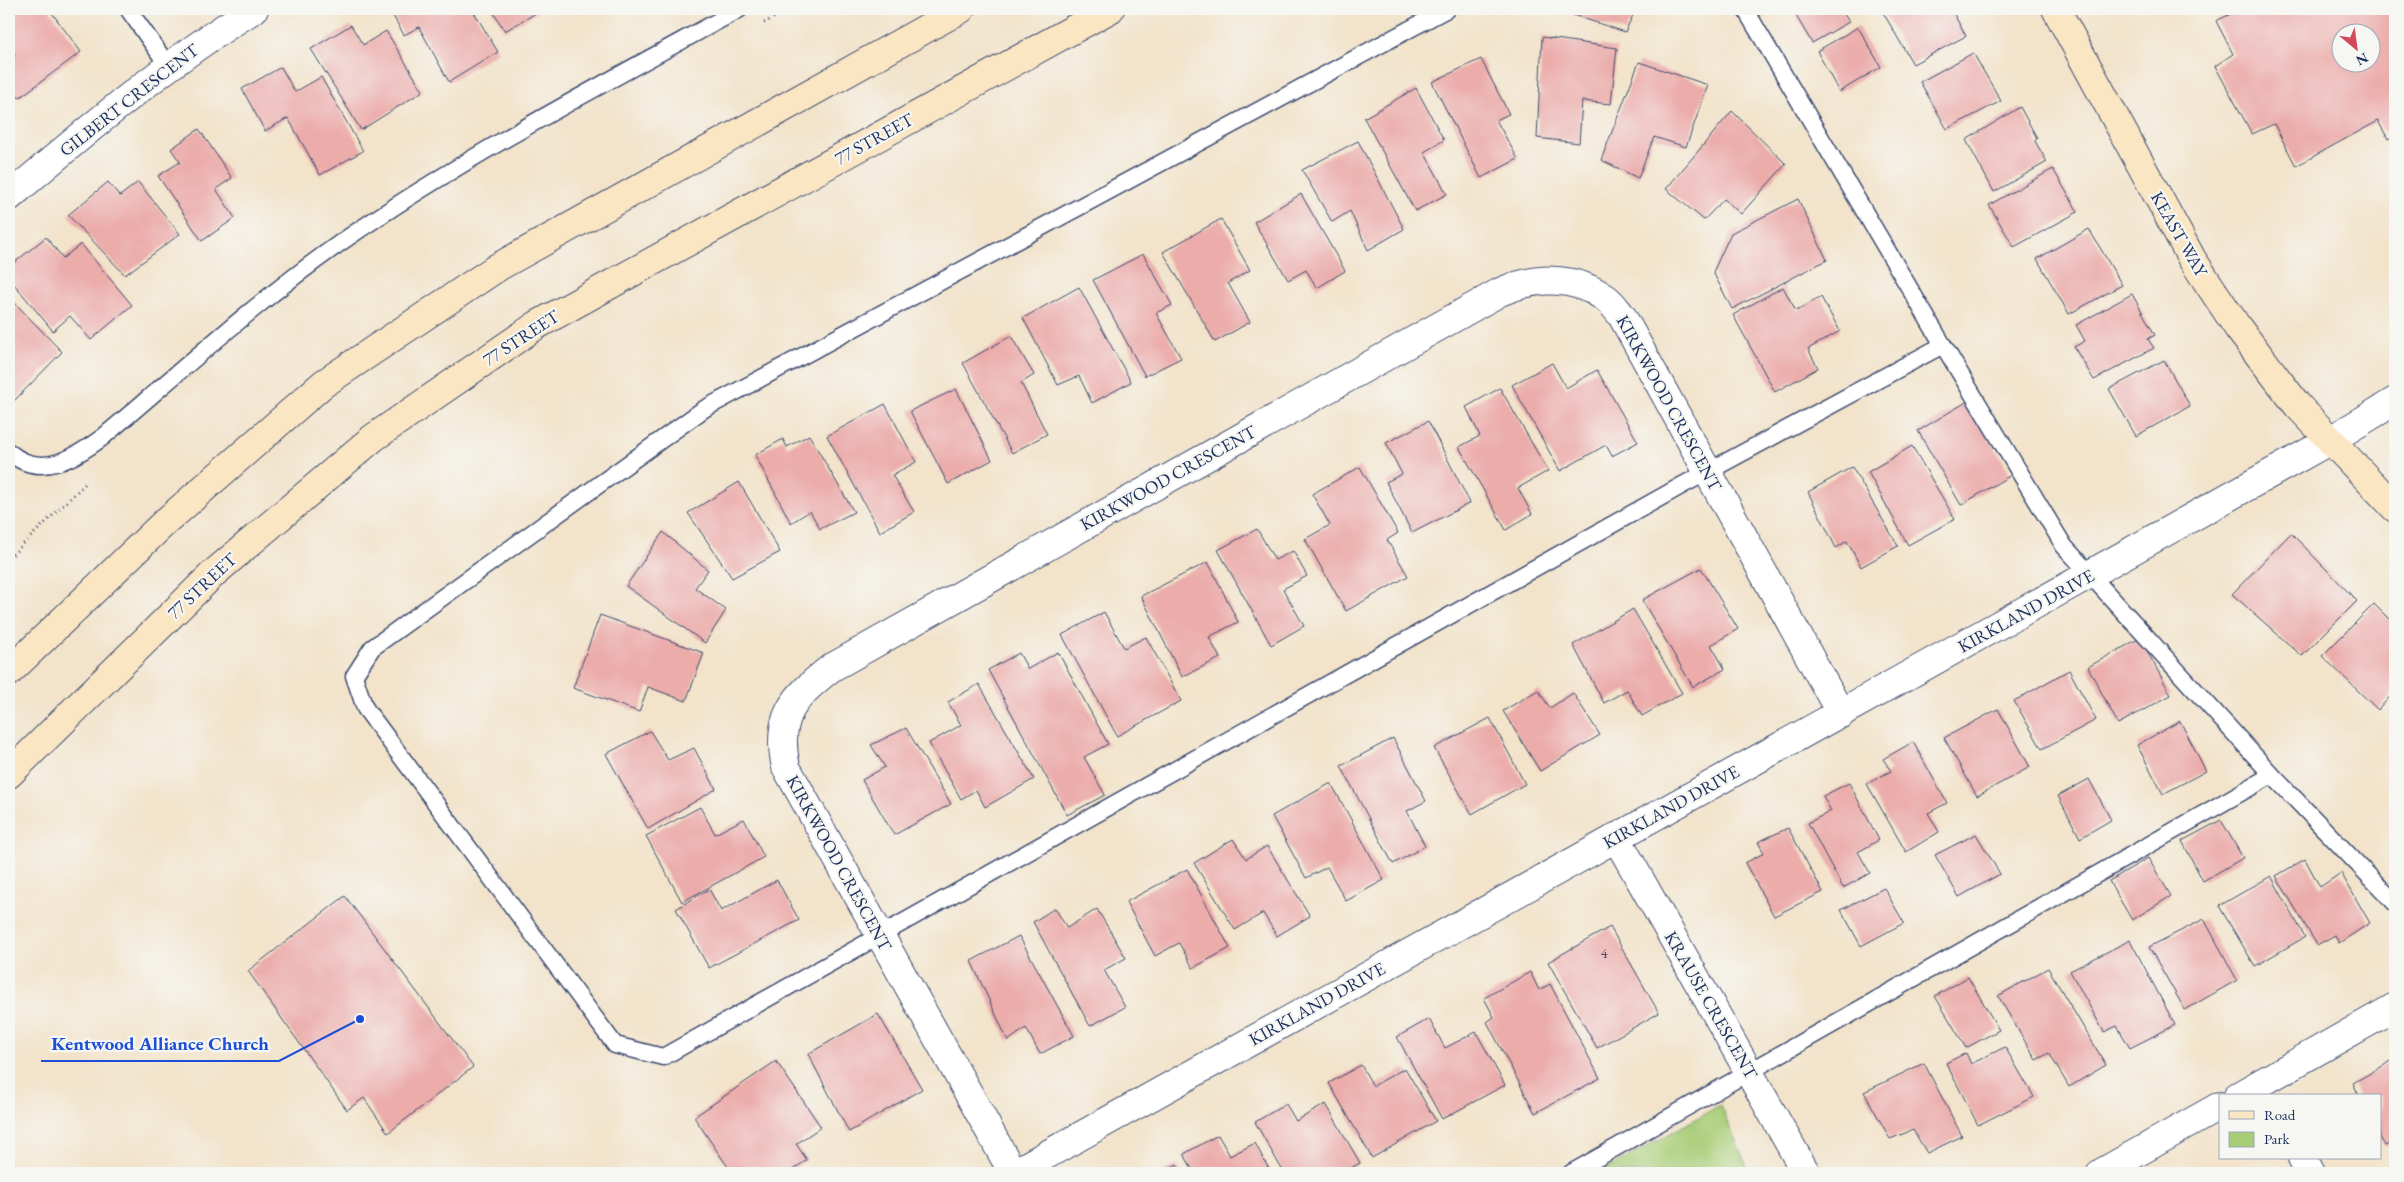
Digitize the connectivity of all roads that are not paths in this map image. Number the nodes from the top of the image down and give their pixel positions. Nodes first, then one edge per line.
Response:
1 (128, 9) edge
2 (254, 9) edge
3 (740, 9) edge
4 (961, 9) edge
5 (1110, 9) edge
6 (1446, 9) edge
7 (1745, 9) edge
8 (2056, 9) edge
9 (169, 67) junction
10 (9, 197) edge
11 (1943, 345) junction
12 (2395, 401) edge
13 (2329, 441) junction
14 (9, 452) edge
15 (1708, 472) junction
16 (2395, 508) edge
17 (2090, 574) junction
18 (9, 672) edge
19 (1841, 714) junction
20 (9, 774) edge
21 (2272, 775) junction
22 (1616, 837) junction
23 (2395, 903) edge
24 (880, 936) junction
25 (2395, 1007) edge
26 (1750, 1072) junction
27 (2255, 1092) edge
28 (2219, 1107) edge
29 (2303, 1160) edge
30 (1013, 1173) edge
31 (1571, 1173) edge
32 (1806, 1173) edge
33 (2101, 1173) edge
34 (2310, 1173) edge

1 - 9 lane
2 - 9 street, GILBERT CRESCENT
3 - 14 lane
4 - 18 main road
5 - 20 main road, 77 STREET
6 - 24 lane
7 - 11 lane
8 - 13 main road, KEAST WAY
9 - 10 street, GILBERT CRESCENT
11 - 15 lane
11 - 17 lane
12 - 13 street, KIRKLAND DRIVE
13 - 16 main road, KEAST WAY
13 - 17 street, KIRKLAND DRIVE
15 - 19 street, KIRKWOOD CRESCENT
15 - 24 lane
15 - 24 street, KIRKWOOD CRESCENT
17 - 19 street, KIRKLAND DRIVE
17 - 21 lane
19 - 22 street, KIRKLAND DRIVE
21 - 23 lane
21 - 26 lane
22 - 26 street, KRAUSE CRESCENT
22 - 30 street, KIRKLAND DRIVE
24 - 30 street, KIRKWOOD CRESCENT
25 - 27 street
26 - 31 lane
26 - 32 street, KRAUSE CRESCENT
28 - 33 street
29 - 34 street

